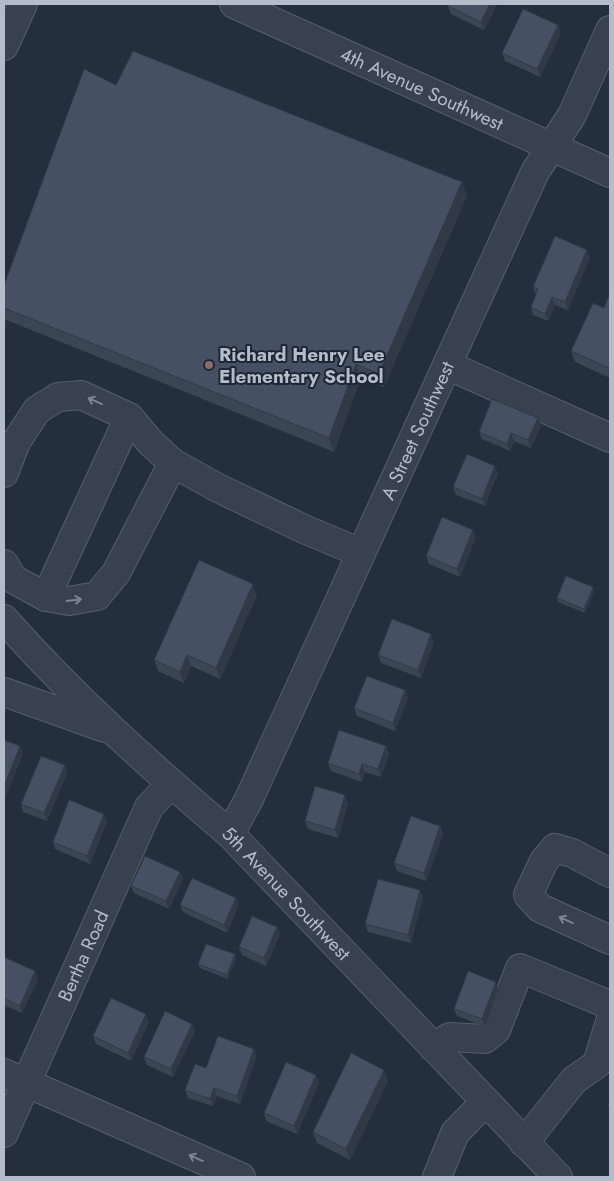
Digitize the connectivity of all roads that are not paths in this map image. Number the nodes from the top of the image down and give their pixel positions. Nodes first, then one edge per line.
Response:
1 (23, 4) edge
2 (234, 4) edge
3 (610, 30) edge
4 (4, 46) edge
5 (551, 146) junction
6 (610, 173) edge
7 (447, 364) junction
8 (129, 416) junction
9 (610, 438) edge
10 (173, 463) junction
11 (4, 473) edge
12 (361, 553) junction
13 (4, 564) edge
14 (46, 597) junction
15 (4, 619) edge
16 (4, 692) edge
17 (113, 731) junction
18 (171, 784) junction
19 (230, 834) junction
20 (610, 873) edge
21 (610, 940) edge
22 (610, 1005) edge
23 (610, 1022) edge
24 (432, 1047) junction
25 (15, 1078) edge
26 (485, 1102) junction
27 (4, 1133) edge
28 (524, 1143) junction
29 (241, 1177) edge
30 (437, 1177) edge
31 (558, 1177) edge

1 - 4 street
2 - 5 street, 4th Avenue Southwest
3 - 5 street, A Street Southwest
5 - 6 street, 4th Avenue Southwest
5 - 7 street, A Street Southwest
7 - 9 street
7 - 12 street, A Street Southwest
8 - 10 street
8 -> 11 street
8 - 14 street
10 - 12 street
14 -> 10 street
12 - 19 street, A Street Southwest
13 - 14 street
15 - 17 street, 5th Avenue Southwest
16 - 17 street
17 - 18 street, 5th Avenue Southwest
18 - 19 street, 5th Avenue Southwest
18 - 25 street, Bertha Road
19 - 24 street, 5th Avenue Southwest
21 -> 20 street
22 - 24 street
23 - 28 street
24 - 26 street, 5th Avenue Southwest
25 - 27 street, Bertha Road
29 -> 25 street
26 - 28 street, 5th Avenue Southwest
26 - 30 street
28 - 31 street, 5th Avenue Southwest

